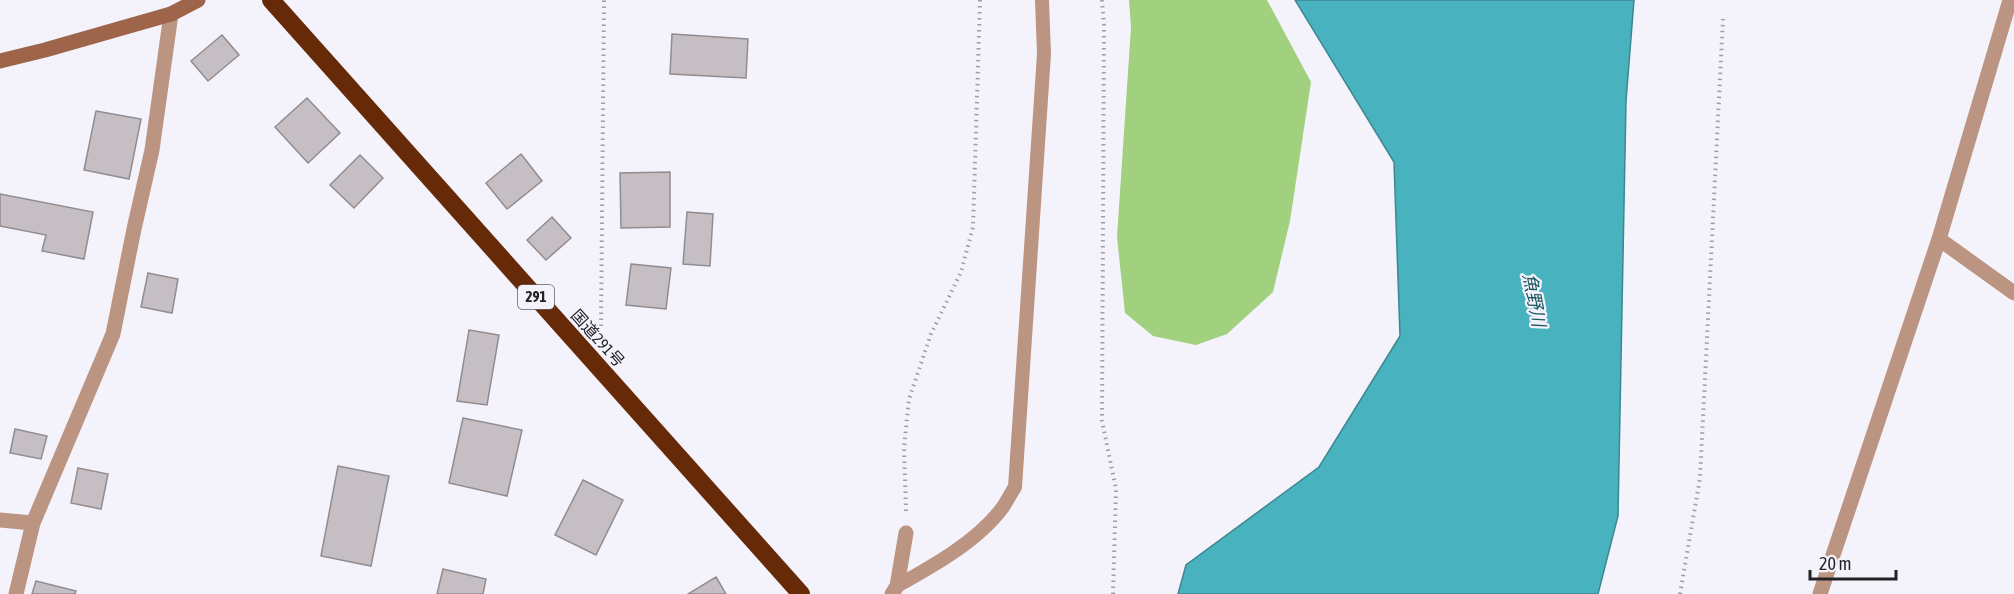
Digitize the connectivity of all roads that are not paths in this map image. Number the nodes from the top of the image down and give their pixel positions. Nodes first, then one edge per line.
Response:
1 (198, 0) edge
2 (271, 0) edge
3 (1042, 0) edge
4 (2010, 0) edge
5 (171, 14) junction
6 (0, 61) edge
7 (1939, 239) junction
8 (2014, 292) edge
9 (0, 520) edge
10 (33, 523) junction
11 (906, 533) road end
12 (895, 590) edge
13 (16, 594) edge
14 (801, 594) edge
15 (1821, 594) edge

1 - 5 street
2 - 14 highway, 国道291号 / 291
3 - 12 lane
4 - 7 street
5 - 6 street
5 - 10 street
7 - 8 street
7 - 15 street
9 - 10 street
10 - 13 street
11 - 12 street

